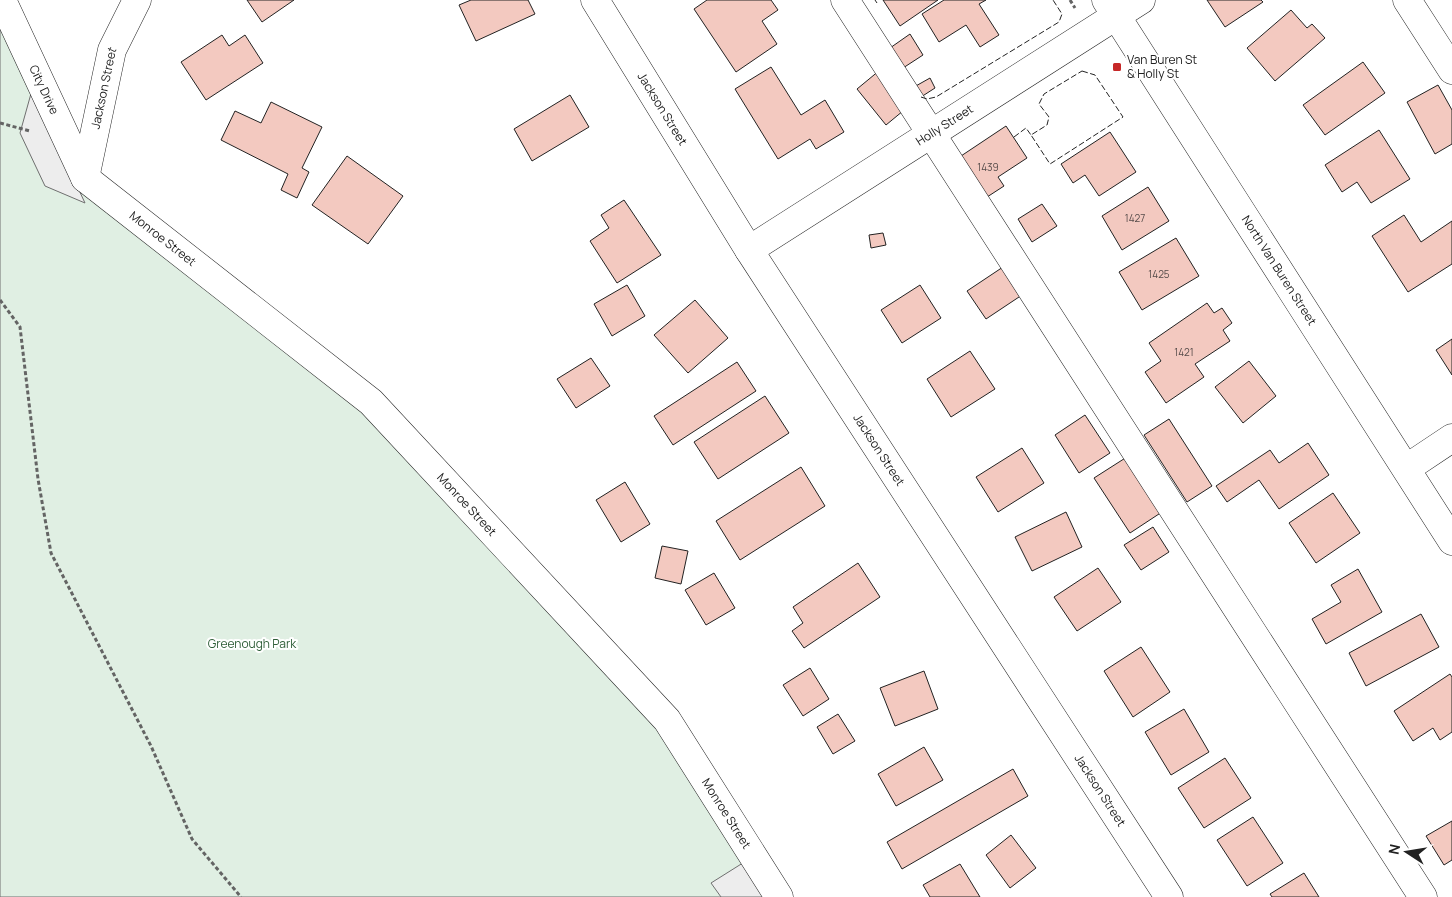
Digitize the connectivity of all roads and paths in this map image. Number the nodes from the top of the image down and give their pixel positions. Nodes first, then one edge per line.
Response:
1 (2, 0) edge
2 (137, 0) edge
3 (595, 0) edge
4 (845, 0) edge
5 (1141, 0) edge
6 (1407, 0) edge
7 (1112, 8) edge
8 (1452, 70) edge
9 (930, 135) junction
10 (84, 178) junction
11 (749, 250) junction
12 (0, 300) edge
13 (1452, 438) edge
14 (1407, 468) junction
15 (1452, 541) edge
16 (241, 897) edge
17 (779, 897) edge
18 (1169, 897) edge
19 (1423, 897) edge

1 - 10 street, City Drive
2 - 10 street, Jackson Street
3 - 11 street, Jackson Street
4 - 9 street
5 - 7 street, Holly Street
6 - 8 street
7 - 9 street, Holly Street
7 - 14 street, North Van Buren Street
9 - 11 street, Holly Street
9 - 19 street
10 - 17 street, Monroe Street
11 - 18 street, Jackson Street
12 - 16 path
13 - 14 street
14 - 15 street, North Van Buren Street

